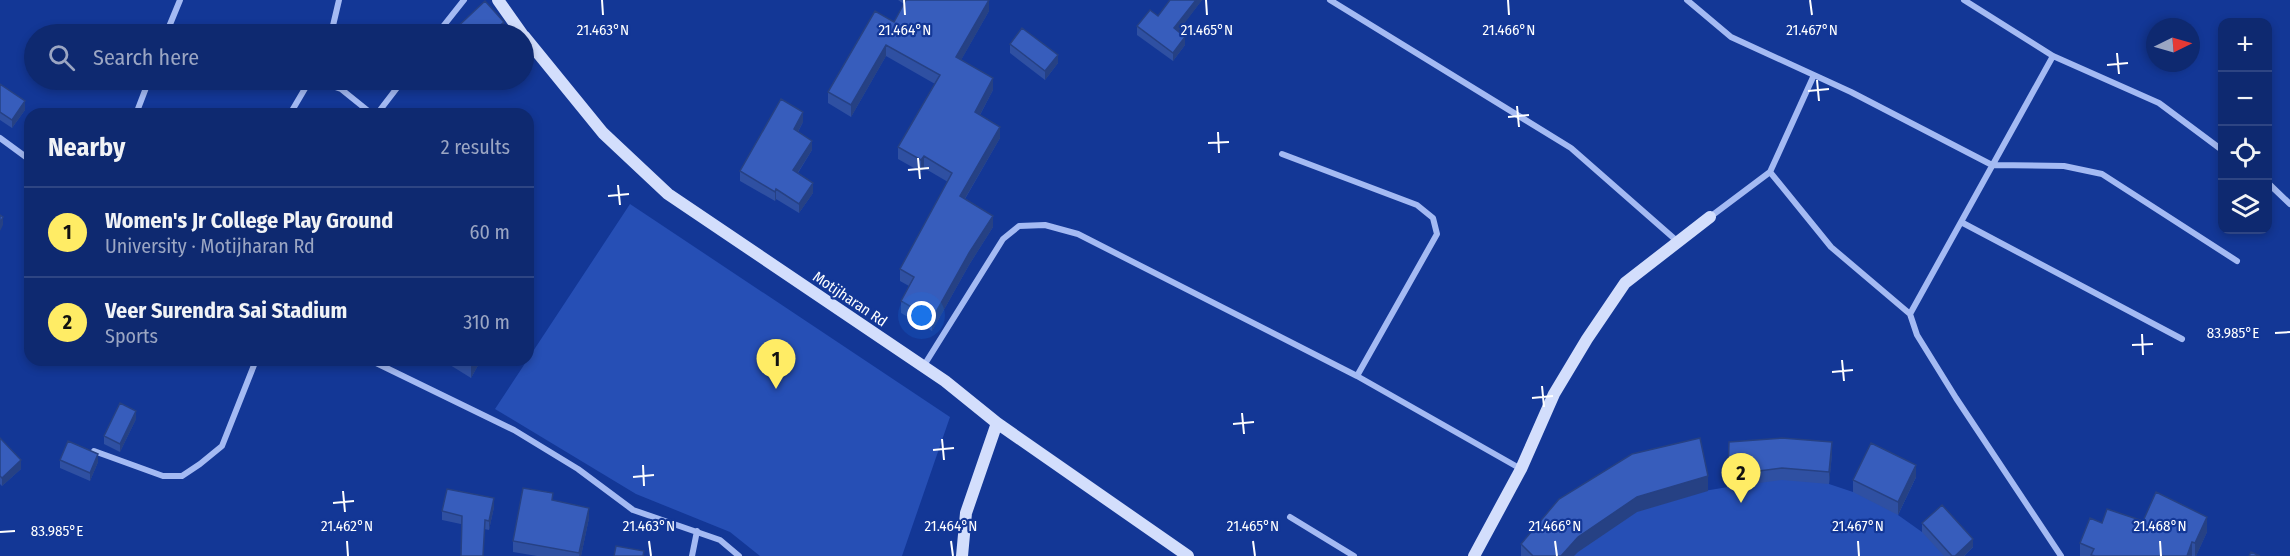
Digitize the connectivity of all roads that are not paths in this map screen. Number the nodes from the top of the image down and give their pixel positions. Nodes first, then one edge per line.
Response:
1 (180, 0) edge
2 (339, 0) edge
3 (464, 0) edge
4 (498, 0) edge
5 (1330, 0) edge
6 (1687, 0) edge
7 (1964, 0) edge
8 (170, 24) edge
9 (333, 24) edge
10 (446, 24) edge
11 (515, 24) edge
12 (534, 48) edge
13 (2053, 56) junction
14 (1814, 75) junction
15 (145, 90) edge
16 (304, 90) edge
17 (342, 90) edge
18 (395, 90) edge
19 (138, 108) edge
20 (294, 108) edge
21 (365, 108) edge
22 (382, 108) edge
23 (0, 138) edge
24 (2218, 146) edge
25 (1282, 154) dead end
26 (24, 156) edge
27 (1992, 165) junction
28 (1770, 172) junction
29 (2272, 187) edge
30 (2290, 204) edge
31 (1710, 217) joint
32 (1961, 222) junction
33 (1677, 241) junction
34 (2237, 261) dead end
35 (1910, 314) junction
36 (2182, 339) dead end
37 (254, 366) edge
38 (382, 366) edge
39 (923, 367) junction
40 (1357, 376) junction
41 (997, 423) junction
42 (94, 451) edge
43 (1521, 469) junction
44 (1290, 518) dead end
45 (697, 531) junction
46 (692, 556) edge
47 (739, 556) edge
48 (962, 556) edge
49 (1188, 556) edge
50 (1353, 556) edge
51 (1474, 556) edge
52 (2061, 556) edge

1 - 8 street
2 - 9 street
3 - 10 street
4 - 11 main road, Motijharan Rd
5 - 33 street
6 - 14 street
7 - 13 street
12 - 39 main road, Motijharan Rd
13 - 24 street
13 - 27 street
14 - 27 street
14 - 28 street
15 - 19 street
16 - 20 street
17 - 21 street
18 - 22 street
23 - 26 street
25 - 40 street
27 - 32 street
27 - 34 street
28 - 31 street
28 - 35 street
29 - 30 street
31 - 33 main road
32 - 35 street
32 - 36 street
33 - 43 main road
35 - 52 street
37 - 42 street
38 - 45 street
39 - 40 street
39 - 41 main road, Motijharan Rd
40 - 43 street
41 - 48 main road
41 - 49 main road, Motijharan Rd
43 - 51 main road
44 - 50 street
45 - 46 street
45 - 47 street

